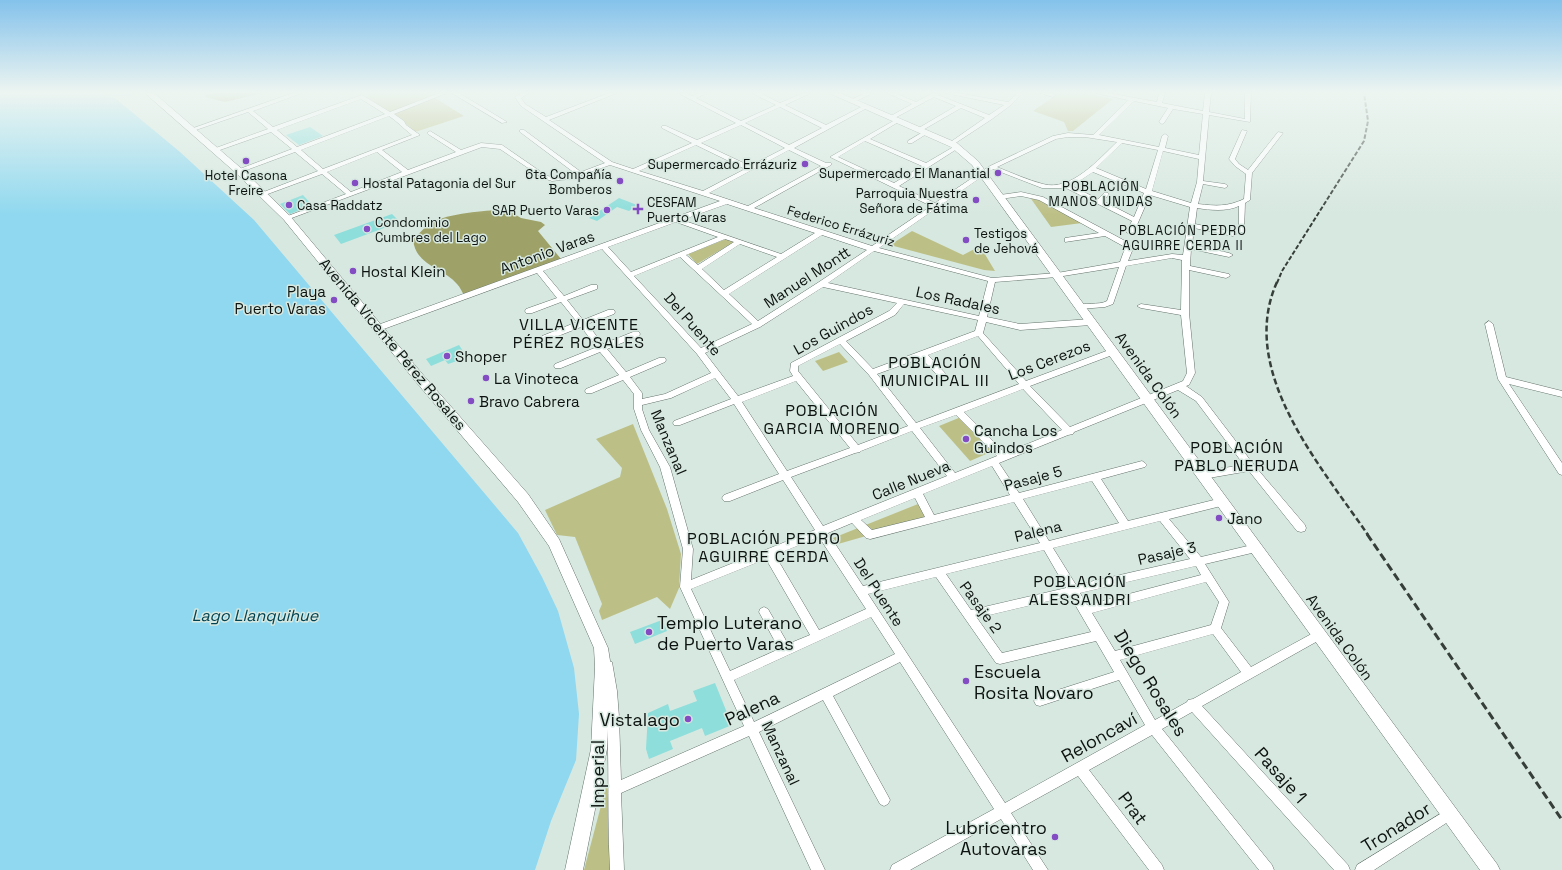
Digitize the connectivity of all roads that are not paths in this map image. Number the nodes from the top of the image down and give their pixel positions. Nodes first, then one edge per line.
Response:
1 (1280, 133) dead end
2 (195, 134) edge
3 (260, 134) edge
4 (277, 134) edge
5 (336, 134) edge
6 (415, 134) edge
7 (431, 134) edge
8 (526, 134) edge
9 (565, 134) edge
10 (676, 134) edge
11 (717, 134) edge
12 (762, 134) edge
13 (817, 134) edge
14 (873, 134) edge
15 (920, 134) edge
16 (926, 134) edge
17 (970, 134) edge
18 (1098, 134) edge
19 (1205, 134) edge
20 (1243, 134) edge
21 (1165, 136) dead end
22 (1094, 138) junction
23 (865, 139) junction
24 (910, 142) dead end
25 (1120, 142) junction
26 (696, 143) junction
27 (954, 146) junction
28 (790, 148) junction
29 (295, 149) junction
30 (1159, 149) junction
31 (215, 150) junction
32 (378, 150) junction
33 (460, 152) junction
34 (835, 158) junction
35 (1203, 158) junction
36 (610, 163) junction
37 (826, 166) junction
38 (927, 166) junction
39 (751, 168) junction
40 (1092, 169) junction
41 (239, 170) junction
42 (988, 170) junction
43 (633, 171) junction
44 (322, 172) junction
45 (407, 173) junction
46 (1249, 173) junction
47 (580, 174) junction
48 (1200, 182) junction
49 (894, 186) junction
50 (1068, 186) junction
51 (1225, 186) dead end
52 (1148, 192) junction
53 (263, 194) junction
54 (350, 194) junction
55 (703, 194) junction
56 (1106, 194) dead end
57 (1000, 197) junction
58 (725, 202) junction
59 (1099, 202) junction
60 (1242, 204) junction
61 (936, 206) junction
62 (1194, 206) junction
63 (748, 209) junction
64 (287, 218) junction
65 (676, 220) junction
66 (1135, 220) junction
67 (1190, 225) junction
68 (1242, 231) dead end
69 (821, 232) junction
70 (1130, 232) dead end
71 (1106, 234) junction
72 (1233, 234) dead end
73 (724, 237) junction
74 (1068, 240) dead end
75 (739, 242) junction
76 (1187, 246) junction
77 (604, 247) junction
78 (873, 249) junction
79 (681, 254) junction
80 (1229, 255) dead end
81 (783, 257) junction
82 (1186, 258) junction
83 (1124, 263) junction
84 (1185, 267) junction
85 (697, 269) junction
86 (539, 270) junction
87 (630, 275) junction
88 (1057, 275) junction
89 (1226, 276) dead end
90 (992, 280) junction
91 (822, 284) junction
92 (594, 286) dead end
93 (724, 294) junction
94 (562, 299) junction
95 (900, 303) junction
96 (1141, 306) dead end
97 (1080, 307) junction
98 (529, 311) dead end
99 (611, 312) dead end
100 (1186, 313) junction
101 (983, 320) junction
102 (1091, 322) junction
103 (582, 323) junction
104 (1489, 324) dead end
105 (757, 325) junction
106 (378, 328) junction
107 (979, 333) junction
108 (636, 334) dead end
109 (545, 338) dead end
110 (841, 340) junction
111 (602, 348) junction
112 (700, 352) junction
113 (1112, 352) junction
114 (922, 354) junction
115 (662, 360) dead end
116 (558, 366) dead end
117 (872, 373) junction
118 (716, 374) junction
119 (942, 375) dead end
120 (624, 376) junction
121 (798, 377) junction
122 (1502, 379) junction
123 (1025, 386) junction
124 (1180, 387) junction
125 (589, 391) dead end
126 (1562, 394) edge
127 (736, 400) junction
128 (1148, 400) junction
129 (638, 402) junction
130 (958, 411) junction
131 (677, 423) dead end
132 (915, 428) junction
133 (1070, 432) junction
134 (857, 450) junction
135 (999, 460) junction
136 (1142, 465) dead end
137 (1251, 467) junction
138 (1562, 471) edge
139 (785, 475) junction
140 (1203, 475) junction
141 (954, 478) junction
142 (1094, 478) junction
143 (917, 493) junction
144 (728, 498) dead end
145 (1016, 499) junction
146 (1222, 502) junction
147 (1162, 517) junction
148 (854, 519) junction
149 (932, 520) junction
150 (1126, 526) junction
151 (1301, 528) dead end
152 (822, 532) junction
153 (1047, 546) junction
154 (1256, 548) junction
155 (768, 554) junction
156 (1198, 562) junction
157 (938, 573) junction
158 (1209, 577) junction
159 (685, 587) junction
160 (1074, 590) junction
161 (860, 591) junction
162 (1085, 610) junction
163 (873, 611) junction
164 (764, 612) dead end
165 (968, 616) junction
166 (1215, 629) junction
167 (1100, 635) junction
168 (1319, 635) junction
169 (817, 637) junction
170 (598, 646) junction
171 (786, 651) junction
172 (902, 656) junction
173 (1113, 657) junction
174 (607, 673) junction
175 (1123, 674) junction
176 (1249, 674) junction
177 (728, 677) junction
178 (825, 693) junction
179 (1040, 701) dead end
180 (1192, 704) junction
181 (602, 711) junction
182 (1153, 727) junction
183 (752, 728) junction
184 (1080, 768) junction
185 (615, 789) junction
186 (884, 800) dead end
187 (1003, 811) junction
188 (1450, 814) junction
189 (574, 870) edge
190 (617, 870) edge
191 (818, 870) edge
192 (897, 870) edge
193 (1041, 870) edge
194 (1157, 870) edge
195 (1268, 870) edge
196 (1343, 870) edge
197 (1362, 870) edge
198 (1491, 870) edge

1 - 46 street
2 - 31 main road, Avenida Vicente Pérez Rosales
3 - 31 street
4 - 29 street
5 - 29 street
6 - 32 street
7 - 33 street
8 - 47 street
9 - 36 street, Federico Errázuriz
10 - 26 street
11 - 26 street
12 - 28 street
13 - 28 street
14 - 23 street
15 - 24 street
16 - 27 main road, Avenida Colón
17 - 27 street
18 - 22 street
19 - 35 street
20 - 46 street
21 - 30 street
22 - 25 street, Manuel Montt
22 - 42 street, Manuel Montt
23 - 34 street
23 - 38 street
25 - 30 street, Manuel Montt
25 - 40 street
26 - 39 street
26 - 43 street
27 - 38 street
27 - 42 main road, Avenida Colón
28 - 37 street
28 - 39 street
29 - 41 street
29 - 44 street
30 - 35 street, Manuel Montt
30 - 52 street
31 - 41 main road, Avenida Vicente Pérez Rosales
32 - 44 street
32 - 45 street
33 - 45 street
33 - 47 street
34 - 37 street
34 - 49 street
35 - 48 street
36 - 43 street, Federico Errázuriz
36 - 47 street
37 - 63 street
38 - 49 street
39 - 55 street
40 - 50 street
40 - 52 street
41 - 53 main road, Avenida Vicente Pérez Rosales
42 - 50 street
42 - 57 main road, Avenida Colón
42 - 61 street, Manuel Montt
43 - 55 street, Federico Errázuriz
44 - 53 street
44 - 54 street
45 - 54 street
46 - 60 street
48 - 51 street
48 - 62 street
49 - 61 street
50 - 59 street
52 - 62 street
52 - 66 street
53 - 64 main road, Avenida Vicente Pérez Rosales
54 - 64 street
55 - 58 street, Federico Errázuriz
56 - 59 street
57 - 71 street
57 - 88 main road, Avenida Colón
58 - 63 street, Federico Errázuriz
58 - 65 street, Antonio Varas
59 - 66 street
60 - 62 street
60 - 68 street
61 - 78 street, Manuel Montt
62 - 67 street
63 - 69 street, Federico Errázuriz
64 - 106 main road, Avenida Vicente Pérez Rosales
65 - 73 street
65 - 77 street, Antonio Varas
66 - 70 street
67 - 72 street
67 - 76 street
69 - 78 street, Federico Errázuriz
69 - 81 street
71 - 74 street
71 - 83 street
73 - 75 street
73 - 79 street
75 - 81 street
75 - 85 street
76 - 80 street
76 - 82 street
77 - 86 street, Antonio Varas
77 - 87 street, Del Puente
78 - 90 street, Federico Errázuriz
78 - 91 street, Manuel Montt
79 - 85 street
79 - 87 street
81 - 93 street
82 - 83 street, Federico Errázuriz
82 - 84 street
83 - 88 street, Federico Errázuriz
83 - 97 street
84 - 89 street
84 - 100 street
85 - 93 street
86 - 94 street, Manzanal
86 - 106 street, Antonio Varas
87 - 112 street, Del Puente
88 - 90 street, Federico Errázuriz
88 - 97 main road, Avenida Colón
90 - 101 street
91 - 95 street, Los Radales
91 - 105 street, Manuel Montt
92 - 94 street
93 - 105 street
94 - 98 street
94 - 103 street, Manzanal
95 - 101 street, Los Radales
95 - 110 street, Los Guindos
96 - 100 street
97 - 102 main road, Avenida Colón
99 - 103 street
100 - 124 street
101 - 102 street, Los Radales
101 - 107 street
102 - 113 main road, Avenida Colón
103 - 109 street
103 - 111 street, Manzanal
104 - 122 street
105 - 112 street, Manuel Montt
106 - 170 main road, Avenida Vicente Pérez Rosales
107 - 114 street
107 - 123 street
108 - 111 street
110 - 117 street
110 - 121 street, Los Guindos
111 - 116 street
111 - 120 street, Manzanal
112 - 118 street, Del Puente
113 - 123 street, Los Cerezos
113 - 128 main road, Avenida Colón
114 - 117 street
114 - 119 street
115 - 120 street
117 - 132 street
118 - 127 street, Del Puente
118 - 129 street
120 - 125 street
120 - 129 street, Manzanal
121 - 127 street, Los Guindos
121 - 134 street
122 - 126 street
122 - 138 street
123 - 130 street, Los Cerezos
123 - 133 street
124 - 128 street, Calle Nueva
124 - 137 street
127 - 131 street, Los Guindos
127 - 139 street, Del Puente
128 - 133 street, Calle Nueva
128 - 140 main road, Avenida Colón
129 - 159 street, Manzanal
130 - 132 street, Los Cerezos
130 - 135 street
132 - 134 street, Los Cerezos
132 - 141 street
133 - 135 street, Calle Nueva
134 - 139 street, Los Cerezos
135 - 141 street, Calle Nueva
135 - 145 street, Diego Rosales
136 - 142 street, Pasaje 5
137 - 140 street
137 - 151 street
139 - 144 street, Los Cerezos
139 - 152 street, Del Puente
140 - 146 main road, Avenida Colón
141 - 143 street, Calle Nueva
142 - 145 street, Pasaje 5
142 - 150 street
143 - 148 street, Calle Nueva
143 - 149 street
145 - 149 street, Pasaje 5
145 - 153 street, Diego Rosales
146 - 147 street, Palena
146 - 154 main road, Avenida Colón
147 - 150 street, Palena
147 - 156 street
148 - 149 street, Pasaje 5
148 - 152 street, Calle Nueva
150 - 153 street, Palena
152 - 155 street, Calle Nueva
152 - 161 street, Del Puente
153 - 157 street, Palena
153 - 160 street, Diego Rosales
154 - 156 street, Pasaje 3
154 - 168 main road, Avenida Colón
155 - 159 street, Calle Nueva
155 - 169 street
156 - 158 street
156 - 160 street, Pasaje 3
157 - 161 street, Palena
157 - 165 street, Pasaje 2
158 - 162 street
158 - 166 street
159 - 177 street, Manzanal
160 - 162 street, Diego Rosales
160 - 165 street, Pasaje 3
161 - 163 street, Del Puente
162 - 167 street, Diego Rosales
163 - 169 street
163 - 172 street, Del Puente
164 - 171 street
165 - 167 street, Pasaje 2
166 - 173 street
166 - 176 street
167 - 173 street, Diego Rosales
168 - 176 street, Reloncaví
168 - 188 main road, Avenida Colón
169 - 171 street
170 - 174 main road, Avenida Vicente Pérez Rosales
170 - 181 main road, Avenida Vicente Pérez Rosales
171 - 177 street
172 - 178 street, Palena
172 - 187 street, Del Puente
173 - 175 street, Diego Rosales
174 - 181 main road, Avenida Vicente Pérez Rosales
174 - 185 street, Imperial
175 - 179 street
175 - 182 street, Diego Rosales
176 - 180 street, Reloncaví
177 - 183 street, Manzanal
178 - 183 street, Palena
178 - 186 street
180 - 182 street, Reloncaví
180 - 196 street, Pasaje 1
181 - 189 main road, Avenida Vicente Pérez Rosales
182 - 184 street, Reloncaví
182 - 195 street, Diego Rosales
183 - 185 street, Palena
183 - 191 street, Manzanal
184 - 187 street, Reloncaví
184 - 194 street, Prat
185 - 190 street, Imperial
187 - 192 street, Reloncaví
187 - 193 street, Del Puente
188 - 197 street, Tronador
188 - 198 main road, Avenida Colón

